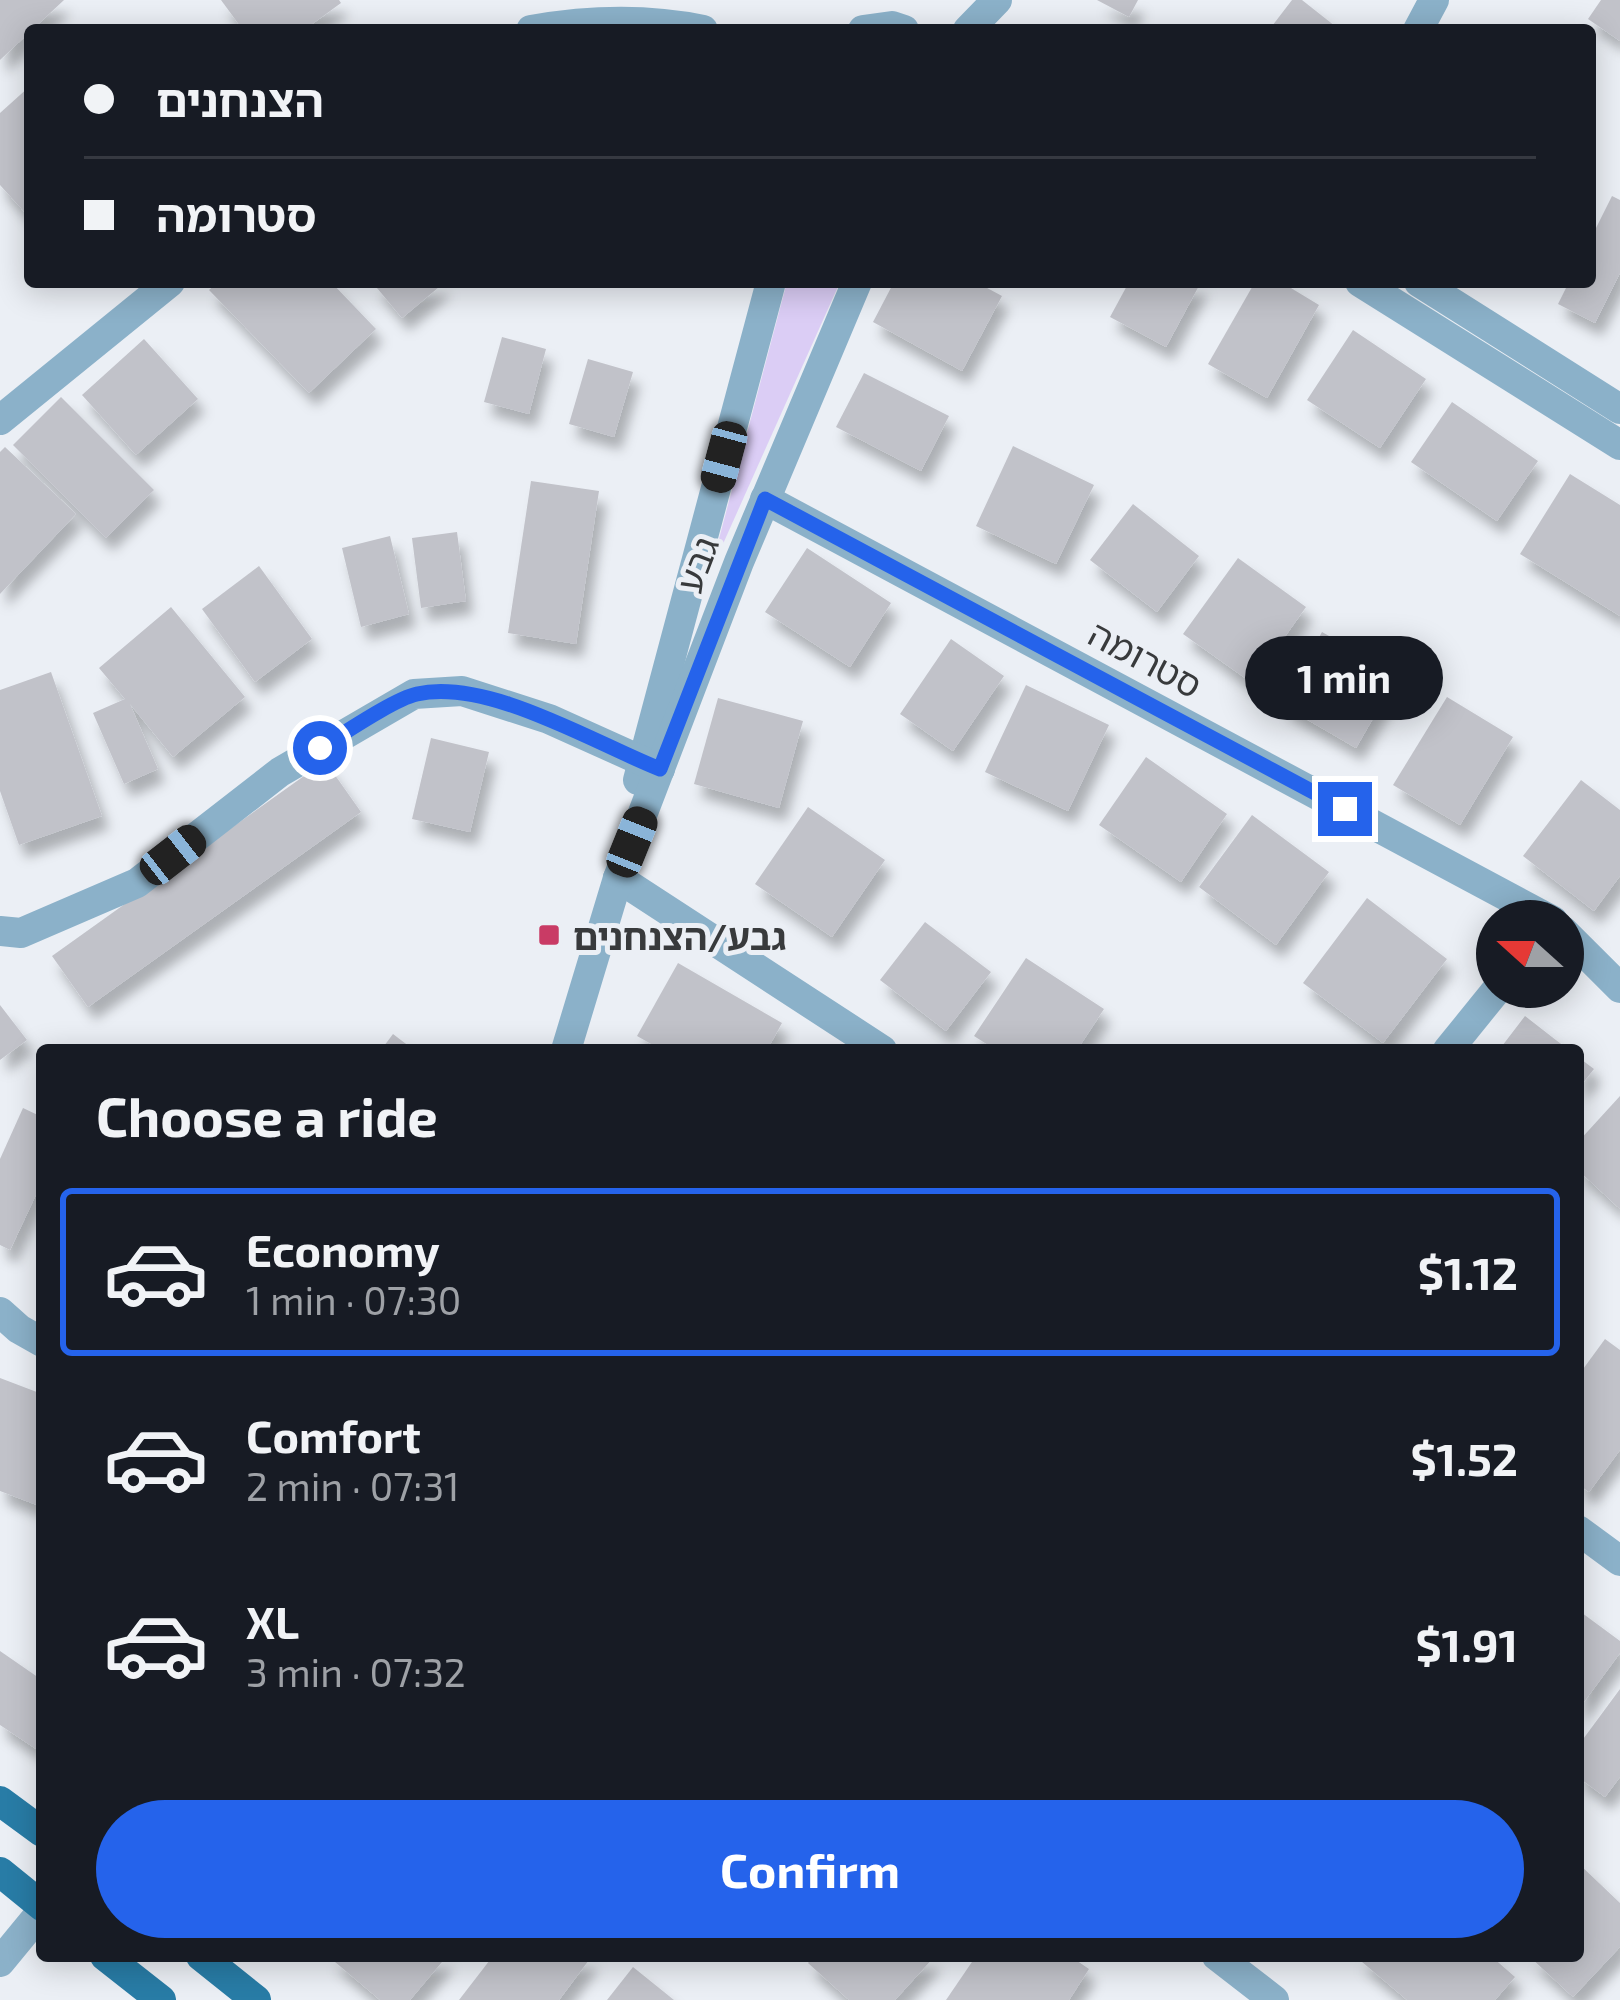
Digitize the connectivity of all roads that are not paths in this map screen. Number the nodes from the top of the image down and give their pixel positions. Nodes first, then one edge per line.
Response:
1 (997, 0) edge
2 (565, 24) edge
3 (656, 24) edge
4 (974, 24) edge
5 (163, 288) edge
6 (770, 288) edge
7 (855, 288) edge
8 (1370, 288) edge
9 (1428, 288) edge
10 (1620, 409) edge
11 (0, 420) edge
12 (1620, 445) edge
13 (765, 499) junction
14 (651, 765) junction
15 (618, 878) junction
16 (1513, 900) edge
17 (0, 931) edge
18 (1584, 952) edge
19 (1620, 988) edge
20 (1481, 1008) edge
21 (568, 1044) edge
22 (873, 1044) edge
23 (1453, 1044) edge
24 (0, 1312) edge
25 (36, 1339) edge
26 (1584, 1535) edge
27 (1620, 1562) edge
28 (0, 1801) edge
29 (36, 1828) edge
30 (0, 1872) edge
31 (36, 1903) edge
32 (36, 1916) edge
33 (114, 1962) edge
34 (208, 1962) edge
35 (1225, 1962) edge
36 (0, 1963) edge
37 (161, 2000) edge
38 (256, 2000) edge
39 (1274, 2000) edge

1 - 4 street
2 - 3 street
5 - 11 street
6 - 14 street, גבע
7 - 13 street, גבע
8 - 12 street
9 - 10 street
13 - 14 street, גבע
13 - 16 street, סטרומה
14 - 15 street, גבע
14 - 17 street
15 - 21 street, גבע
15 - 22 street
18 - 19 street
20 - 23 street
24 - 25 street
26 - 27 street
28 - 29 main road
30 - 31 main road
32 - 36 street
33 - 37 main road
34 - 38 main road
35 - 39 street

